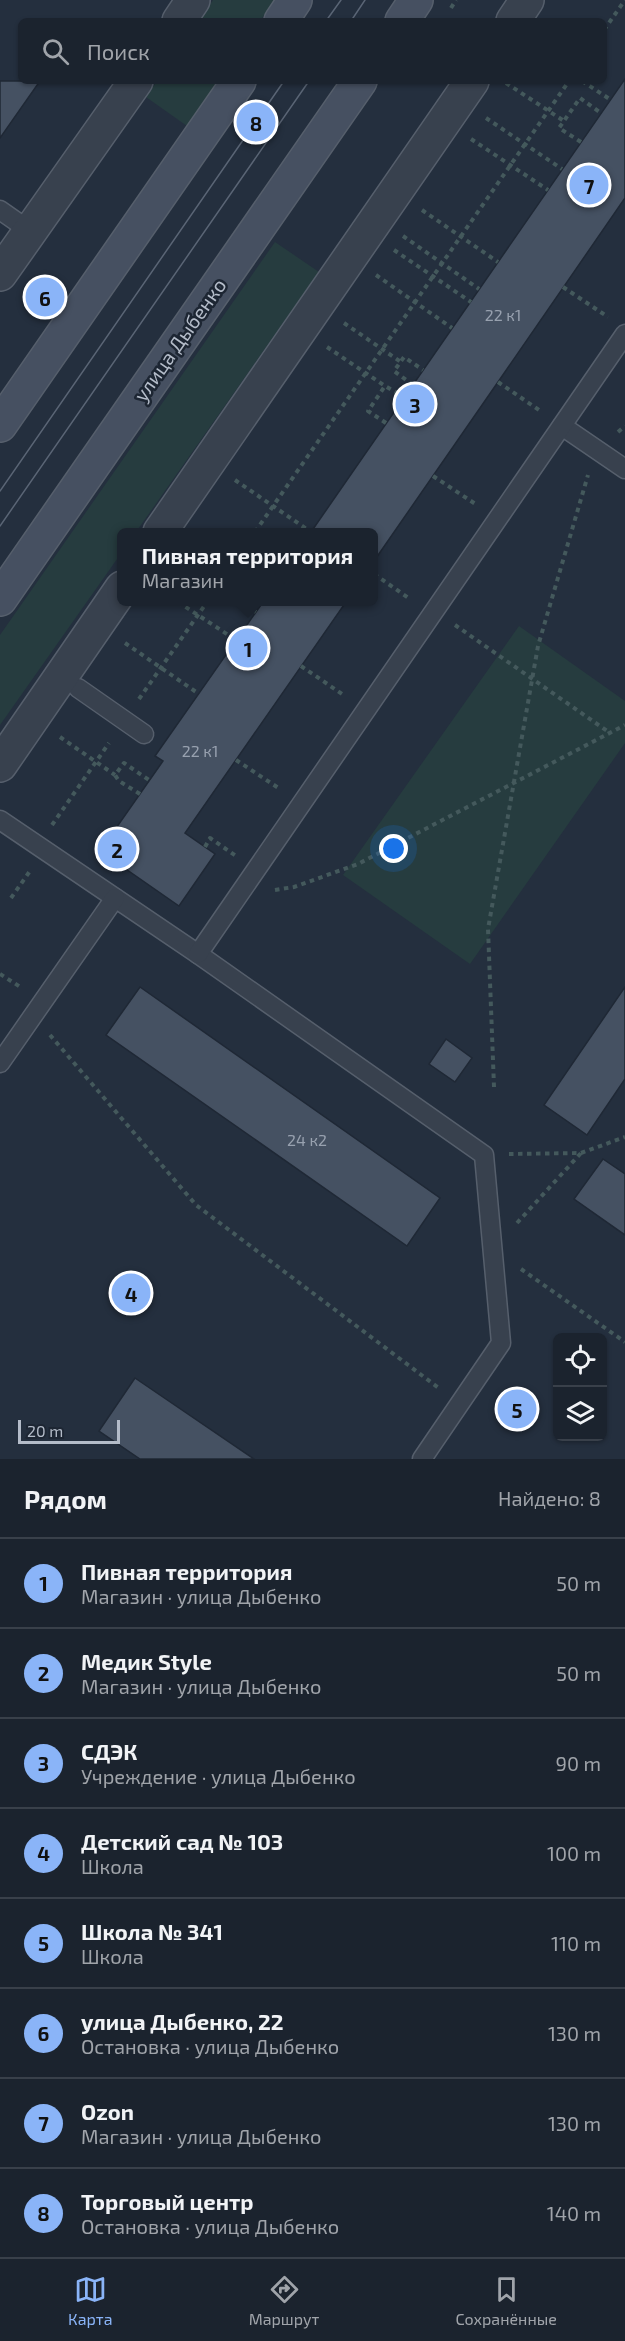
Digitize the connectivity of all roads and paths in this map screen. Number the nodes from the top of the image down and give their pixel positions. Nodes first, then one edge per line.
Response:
1 (193, 0) edge
2 (295, 0) edge
3 (416, 0) edge
4 (527, 0) edge
5 (625, 0) edge
6 (181, 18) edge
7 (283, 18) edge
8 (404, 18) edge
9 (515, 18) edge
10 (607, 26) edge
11 (134, 84) edge
12 (237, 84) edge
13 (358, 84) edge
14 (470, 84) edge
15 (508, 84) edge
16 (567, 84) edge
17 (587, 84) edge
18 (610, 99) dead end
19 (548, 110) junction
20 (478, 113) dead end
21 (601, 113) dead end
22 (564, 121) junction
23 (464, 134) dead end
24 (581, 142) dead end
25 (525, 144) junction
26 (510, 165) junction
27 (562, 169) dead end
28 (548, 190) dead end
29 (414, 205) dead end
30 (0, 210) edge
31 (30, 231) junction
32 (395, 231) dead end
33 (460, 236) junction
34 (386, 244) dead end
35 (498, 262) dead end
36 (442, 264) junction
37 (369, 270) dead end
38 (0, 274) edge
39 (433, 276) junction
40 (563, 287) dead end
41 (479, 289) dead end
42 (415, 302) junction
43 (471, 302) dead end
44 (336, 317) dead end
45 (452, 328) dead end
46 (621, 328) edge
47 (319, 341) dead end
48 (382, 349) junction
49 (401, 362) junction
50 (423, 370) dead end
51 (366, 373) junction
52 (498, 382) dead end
53 (413, 384) dead end
54 (385, 386) junction
55 (404, 397) dead end
56 (386, 423) dead end
57 (0, 425) edge
58 (562, 426) junction
59 (596, 449) junction
60 (625, 469) edge
61 (227, 474) dead end
62 (433, 476) dead end
63 (273, 506) junction
64 (498, 519) junction
65 (163, 528) edge
66 (258, 528) edge
67 (305, 528) edge
68 (378, 577) edge
69 (117, 595) edge
70 (0, 599) edge
71 (184, 606) edge
72 (246, 606) edge
73 (434, 611) junction
74 (256, 612) dead end
75 (236, 640) dead end
76 (124, 642) dead end
77 (301, 666) dead end
78 (532, 678) junction
79 (78, 688) dead end
80 (198, 694) dead end
81 (366, 710) junction
82 (625, 725) edge
83 (610, 733) junction
84 (144, 734) dead end
85 (59, 736) dead end
86 (236, 760) dead end
87 (0, 765) edge
88 (115, 775) junction
89 (149, 780) dead end
90 (513, 783) junction
91 (140, 794) dead end
92 (302, 804) junction
93 (0, 820) edge
94 (205, 846) dead end
95 (257, 869) junction
96 (21, 885) dead end
97 (238, 896) junction
98 (12, 898) dead end
99 (115, 898) junction
100 (198, 954) junction
101 (33, 1016) junction
102 (0, 1063) edge
103 (494, 1087) dead end
104 (625, 1137) edge
105 (581, 1153) junction
106 (484, 1155) junction
107 (492, 1249) junction
108 (625, 1342) edge
109 (460, 1403) junction
110 (422, 1459) edge

1 - 6 street
2 - 7 main road
3 - 8 main road
4 - 9 street
5 - 10 path
11 - 31 street
12 - 57 main road
13 - 70 main road, улица Дыбенко
14 - 65 street
15 - 19 path
16 - 19 path
17 - 18 path
19 - 22 path
19 - 25 path
20 - 25 path
21 - 22 path
22 - 24 path
23 - 26 path
25 - 26 path
25 - 27 path
26 - 28 path
26 - 33 path
29 - 33 path
30 - 31 lane
31 - 38 street
32 - 36 path
33 - 35 path
33 - 36 path
34 - 39 path
36 - 39 path
36 - 41 path
37 - 42 path
39 - 42 path
39 - 43 path
40 - 46 path
42 - 45 path
42 - 48 path
44 - 48 path
46 - 58 lane
47 - 51 path
48 - 49 path
48 - 51 path
49 - 50 path
49 - 53 path
51 - 54 path
51 - 63 path
52 - 58 path
54 - 55 path
54 - 56 path
58 - 59 lane
58 - 64 lane
59 - 60 lane
59 - 78 path
61 - 63 path
62 - 64 path
63 - 66 path
63 - 67 path
64 - 73 lane
68 - 73 path
69 - 87 street
71 - 75 path
72 - 74 path
73 - 78 path
73 - 81 lane
76 - 80 path
77 - 81 path
78 - 83 path
78 - 90 path
79 - 84 lane
81 - 92 lane
82 - 83 path
83 - 90 path
85 - 88 path
86 - 92 path
88 - 89 path
88 - 91 path
90 - 97 path
90 - 103 path
92 - 95 lane
93 - 99 lane
94 - 95 path
95 - 97 lane
96 - 98 path
97 - 100 lane
99 - 100 lane
99 - 101 lane
100 - 106 lane
101 - 102 lane
101 - 109 path
104 - 105 path
105 - 106 path
105 - 107 path
106 - 107 lane
107 - 108 path
107 - 109 lane
109 - 110 lane

